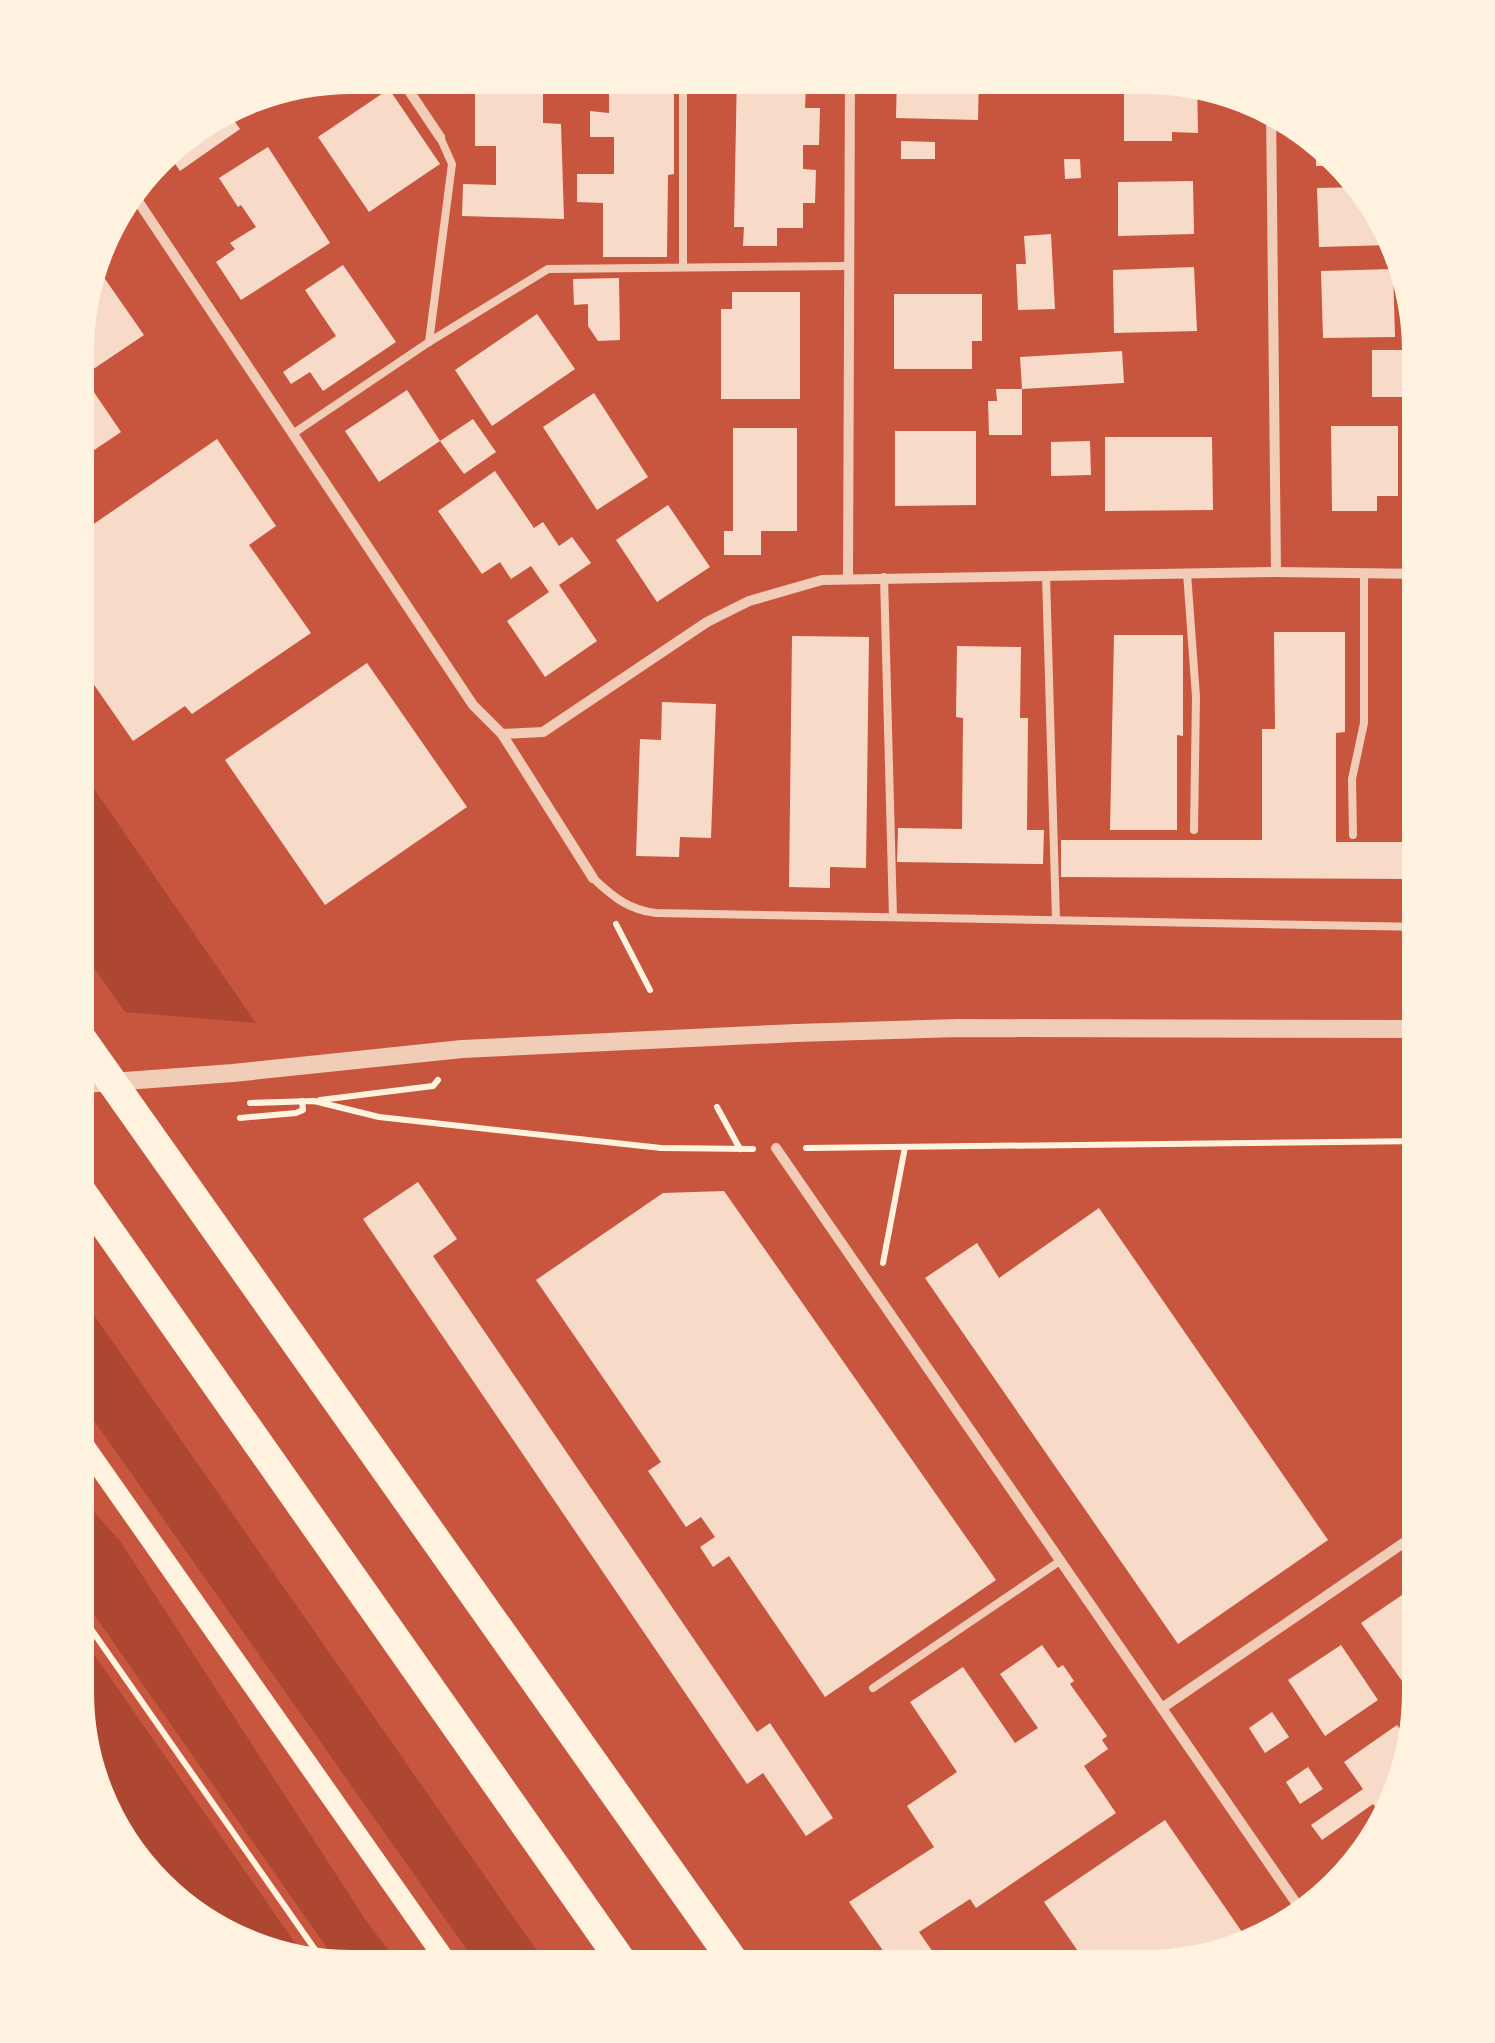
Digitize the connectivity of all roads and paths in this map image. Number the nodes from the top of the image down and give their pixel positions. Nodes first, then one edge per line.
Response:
1 (407, 88) edge
2 (683, 88) edge
3 (850, 88) edge
4 (1271, 121) edge
5 (440, 137) joint
6 (137, 199) edge
7 (684, 266) junction
8 (849, 266) junction
9 (428, 342) junction
10 (294, 432) junction
11 (1276, 572) junction
12 (1187, 573) junction
13 (1364, 573) junction
14 (1408, 574) edge
15 (1046, 575) junction
16 (848, 578) junction
17 (884, 578) junction
18 (502, 734) junction
19 (1194, 830) dead end
20 (1353, 835) dead end
21 (593, 878) junction
22 (893, 917) junction
23 (1056, 920) junction
24 (1408, 928) edge
25 (650, 990) dead end
26 (1408, 1029) edge
27 (88, 1048) edge
28 (88, 1084) edge
29 (255, 1102) dead end
30 (302, 1102) junction
31 (717, 1107) dead end
32 (240, 1118) dead end
33 (1407, 1141) edge
34 (906, 1147) junction
35 (776, 1148) junction
36 (740, 1149) junction
37 (88, 1201) edge
38 (877, 1294) junction
39 (88, 1451) edge
40 (1407, 1541) edge
41 (1060, 1561) junction
42 (88, 1625) edge
43 (873, 1688) dead end
44 (1162, 1708) junction
45 (1297, 1906) edge
46 (317, 1953) edge
47 (442, 1956) edge
48 (618, 1956) edge
49 (730, 1956) edge

1 - 5 street
2 - 7 lane
3 - 8 street
4 - 11 street
5 - 9 lane
6 - 10 street
7 - 8 lane
7 - 9 lane
8 - 16 street
9 - 10 lane
10 - 18 street
11 - 12 street
11 - 13 street
12 - 15 street
12 - 19 lane
13 - 14 street
13 - 20 lane
15 - 17 street
15 - 23 lane
16 - 17 street
16 - 18 street
17 - 22 lane
18 - 21 street
21 - 22 lane
21 - 25 path
22 - 23 lane
23 - 24 lane
26 - 28 street
27 - 49 highway
29 - 30 path
30 - 32 path
30 - 36 path
31 - 36 path
33 - 34 path
34 - 35 path
34 - 38 path
35 - 36 path
35 - 38 street
37 - 48 highway
38 - 41 street
39 - 47 main road
40 - 44 street
41 - 43 lane
41 - 44 street
42 - 46 path
44 - 45 street

